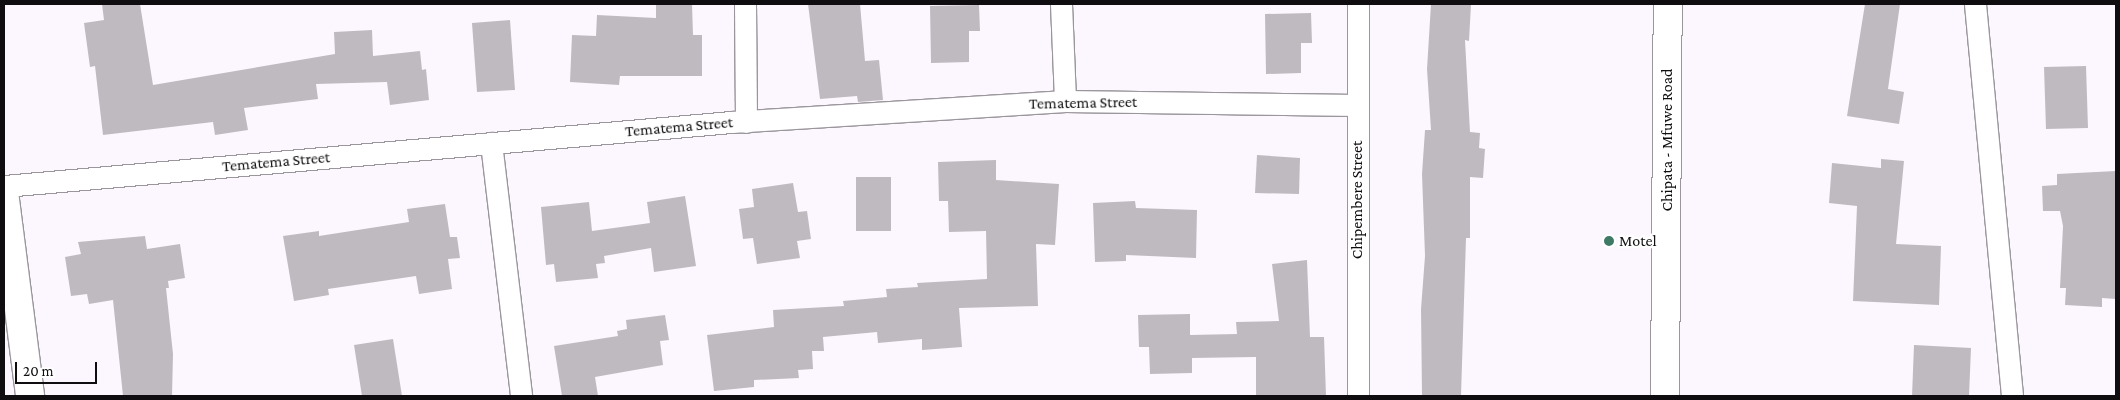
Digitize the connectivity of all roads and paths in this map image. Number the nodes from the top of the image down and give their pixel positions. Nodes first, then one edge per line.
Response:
1 (745, 4) edge
2 (1061, 4) edge
3 (1358, 4) edge
4 (1668, 4) edge
5 (1975, 4) edge
6 (1065, 101) junction
7 (1356, 105) junction
8 (746, 122) junction
9 (491, 143) junction
10 (4, 186) edge
11 (4, 192) edge
12 (30, 396) edge
13 (521, 396) edge
14 (1358, 396) edge
15 (1665, 396) edge
16 (2012, 396) edge

1 - 8 street
2 - 6 street
3 - 7 street, Chipembere Street
4 - 15 main road, Chipata - Mfuwe Road
5 - 16 street
6 - 7 street, Tematema Street
6 - 8 street, Tematema Street
7 - 14 street, Chipembere Street
8 - 9 street, Tematema Street
9 - 10 street, Tematema Street
9 - 13 street
11 - 12 main road

